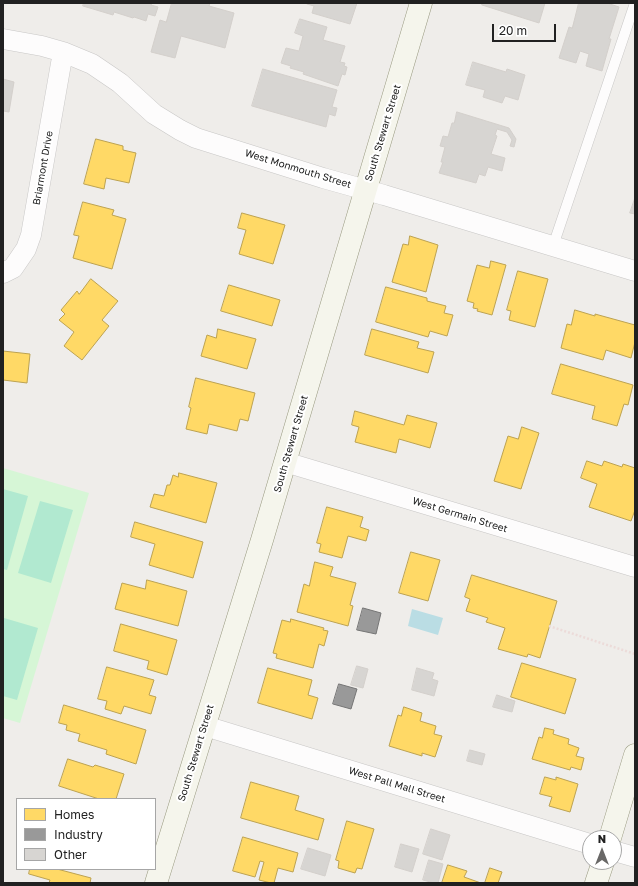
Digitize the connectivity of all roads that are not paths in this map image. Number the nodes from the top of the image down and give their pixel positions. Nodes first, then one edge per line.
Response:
1 (421, 3) edge
2 (635, 3) edge
3 (3, 39) edge
4 (63, 52) junction
5 (366, 189) junction
6 (553, 246) junction
7 (635, 271) edge
8 (3, 273) edge
9 (285, 462) junction
10 (635, 567) edge
11 (204, 726) junction
12 (635, 755) edge
13 (612, 830) edge
14 (582, 842) edge
15 (622, 853) edge
16 (635, 857) edge
17 (600, 870) edge
18 (156, 883) edge
19 (596, 883) edge

1 - 5 street, South Stewart Street
2 - 6 lane
3 - 4 street, West Monmouth Street
4 - 5 street, West Monmouth Street
4 - 8 street, Briarmont Drive
5 - 6 street, West Monmouth Street
5 - 9 street, South Stewart Street
6 - 7 street, West Monmouth Street
9 - 10 street, West Germain Street
9 - 11 street, South Stewart Street
11 - 14 street, West Pall Mall Street
11 - 18 street, South Stewart Street
12 - 13 street
15 - 16 street
17 - 19 street

